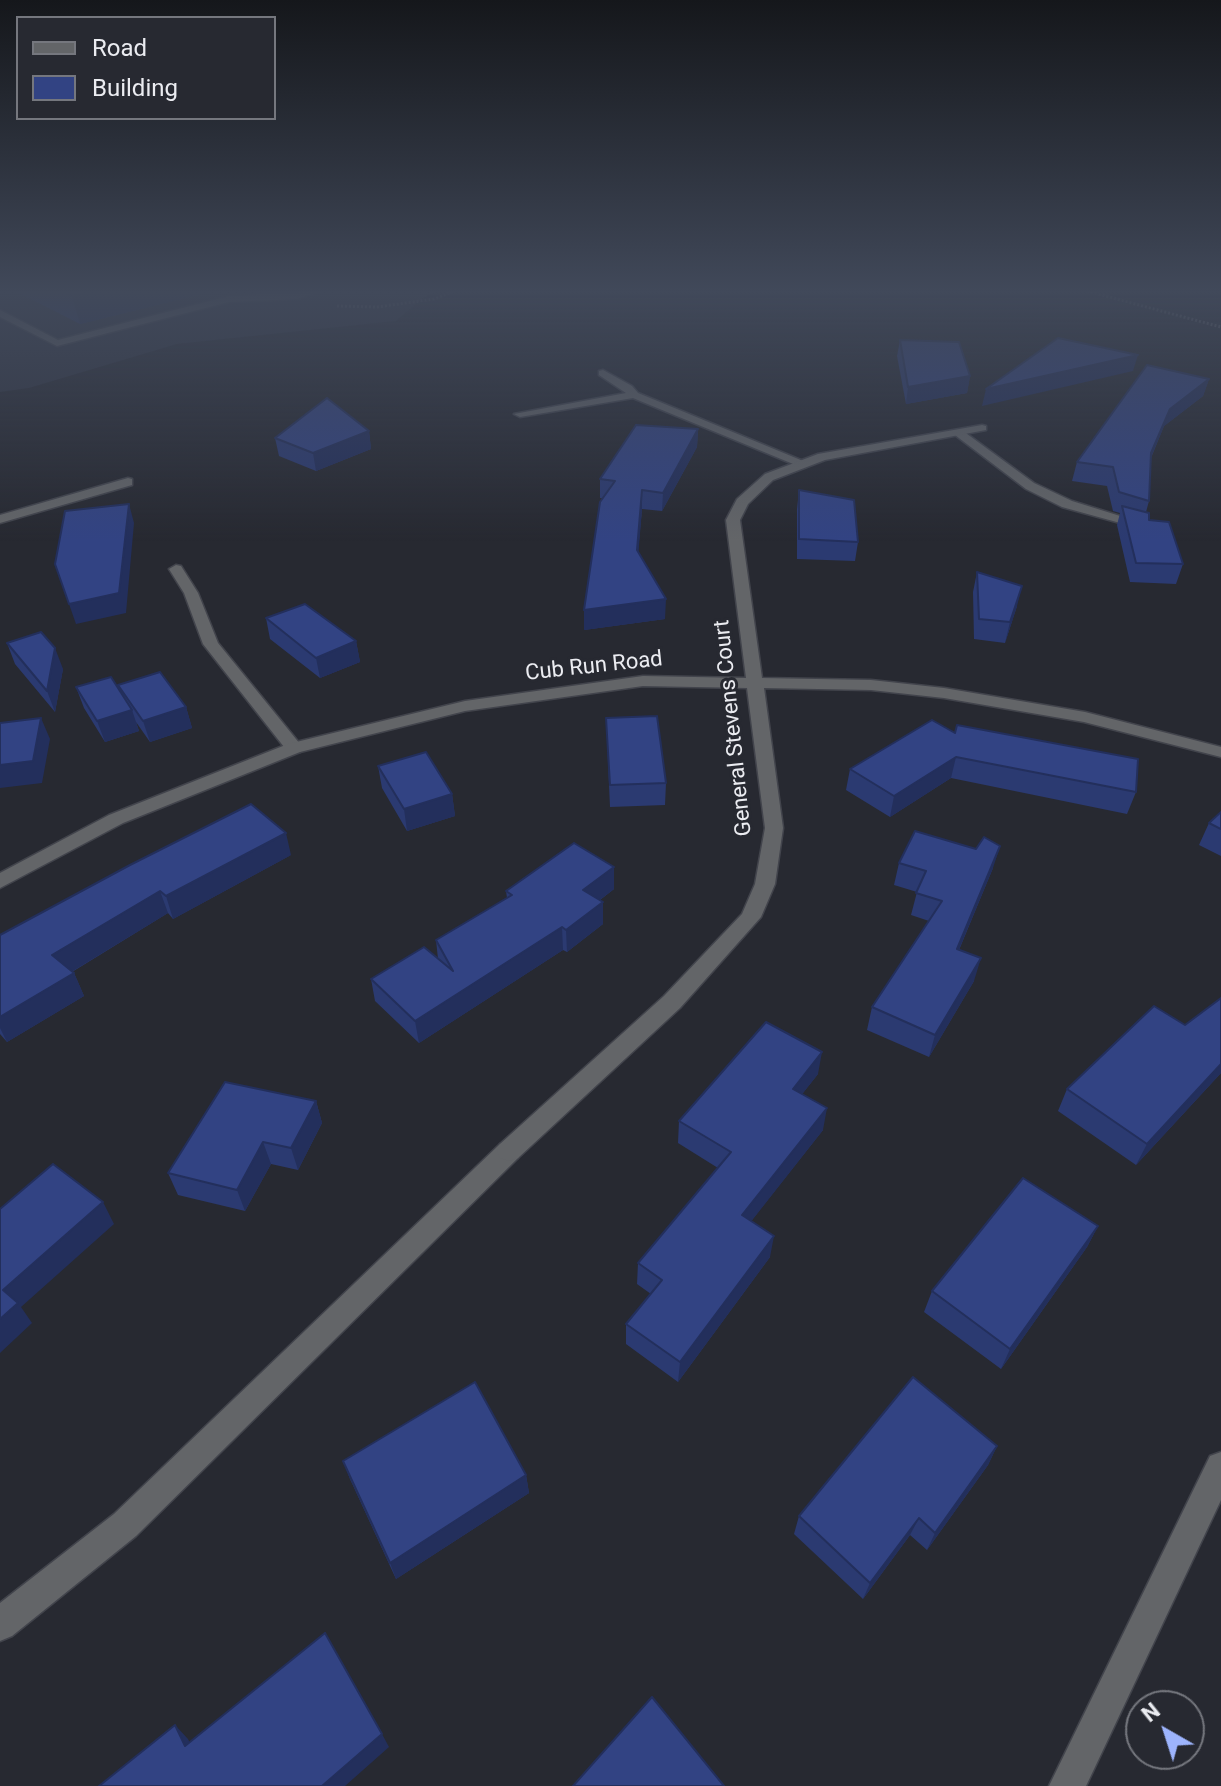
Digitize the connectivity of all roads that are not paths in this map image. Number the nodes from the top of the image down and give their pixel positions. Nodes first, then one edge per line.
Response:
1 (605, 374) edge
2 (634, 395) junction
3 (520, 414) dead end
4 (982, 428) dead end
5 (959, 433) junction
6 (802, 463) junction
7 (128, 482) dead end
8 (0, 519) edge
9 (1142, 525) edge
10 (176, 569) dead end
11 (754, 681) junction
12 (294, 748) junction
13 (1221, 752) edge
14 (0, 881) edge
15 (1221, 1467) edge
16 (0, 1624) edge
17 (1067, 1786) edge

1 - 2 street
2 - 3 street
2 - 6 street
4 - 5 street, General Stevens Court
5 - 6 street, General Stevens Court
5 - 9 street
6 - 11 street, General Stevens Court
7 - 8 street
10 - 12 street
11 - 12 street, Cub Run Road
11 - 13 street, Cub Run Road
11 - 16 street, General Stevens Court
12 - 14 street, Cub Run Road
15 - 17 street

